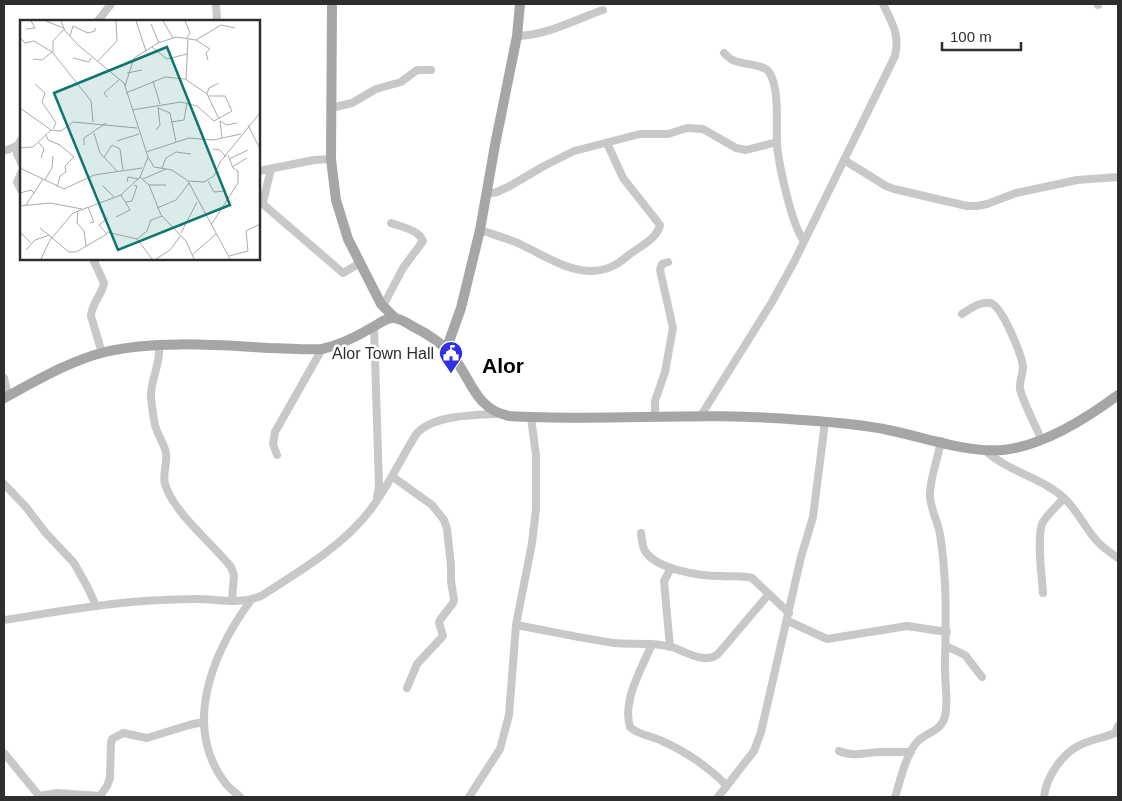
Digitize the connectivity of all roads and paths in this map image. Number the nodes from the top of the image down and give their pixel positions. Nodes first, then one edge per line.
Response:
1 (111, 4) edge
2 (216, 4) edge
3 (332, 4) edge
4 (520, 4) edge
5 (883, 4) edge
6 (603, 10) dead end
7 (217, 19) dead end
8 (99, 20) edge
9 (518, 36) junction
10 (724, 54) dead end
11 (431, 70) dead end
12 (331, 108) junction
13 (777, 142) junction
14 (19, 143) edge
15 (607, 143) junction
16 (4, 151) edge
17 (331, 159) junction
18 (844, 160) junction
19 (20, 161) edge
20 (271, 169) junction
21 (260, 171) edge
22 (20, 174) edge
23 (1118, 177) edge
24 (20, 187) edge
25 (487, 194) junction
26 (391, 222) dead end
27 (480, 230) junction
28 (804, 241) junction
29 (94, 260) edge
30 (668, 262) dead end
31 (360, 263) junction
32 (375, 292) junction
33 (383, 306) junction
34 (962, 314) dead end
35 (394, 318) junction
36 (374, 327) junction
37 (159, 346) junction
38 (322, 349) junction
39 (446, 350) junction
40 (102, 353) junction
41 (4, 378) edge
42 (1118, 395) edge
43 (6, 397) edge
44 (497, 414) junction
45 (655, 417) junction
46 (700, 417) junction
47 (531, 418) junction
48 (825, 422) junction
49 (1041, 439) junction
50 (941, 442) junction
51 (985, 450) junction
52 (277, 455) dead end
53 (392, 476) junction
54 (379, 479) junction
55 (387, 483) junction
56 (4, 484) edge
57 (1064, 498) junction
58 (376, 502) junction
59 (641, 533) dead end
60 (1118, 558) edge
61 (671, 568) junction
62 (1043, 593) dead end
63 (769, 594) junction
64 (251, 600) junction
65 (232, 601) junction
66 (96, 606) junction
67 (789, 617) junction
68 (4, 620) edge
69 (516, 625) junction
70 (947, 632) junction
71 (652, 644) junction
72 (946, 646) junction
73 (670, 647) junction
74 (982, 677) dead end
75 (407, 688) dead end
76 (203, 722) junction
77 (1118, 726) edge
78 (839, 752) dead end
79 (911, 752) junction
80 (4, 753) edge
81 (727, 786) junction
82 (40, 797) edge
83 (240, 797) edge
84 (469, 797) edge
85 (718, 797) edge
86 (895, 797) edge
87 (1044, 797) edge

1 - 8 street
2 - 7 street
3 - 12 main road
4 - 9 main road
5 - 18 street
6 - 9 street
9 - 25 main road
10 - 13 street
11 - 12 street
12 - 17 main road
13 - 15 street
13 - 28 street
14 - 16 street
14 - 19 street
15 - 25 street
15 - 27 street
17 - 20 street
17 - 31 main road
18 - 23 street
18 - 28 street
20 - 21 street
20 - 31 street
22 - 24 street
25 - 27 main road
26 - 33 street
27 - 39 main road
28 - 46 street
29 - 40 street
30 - 45 street
31 - 32 main road
32 - 33 main road
32 - 36 main road
33 - 35 main road
34 - 49 street
35 - 36 main road
35 - 39 main road
36 - 38 main road
36 - 54 street
37 - 38 main road
37 - 40 main road
37 - 65 street
38 - 52 street
39 - 44 main road
40 - 43 main road
41 - 43 street
42 - 49 main road
44 - 47 main road
44 - 53 street
45 - 46 main road
45 - 47 main road
46 - 48 main road
47 - 69 street
48 - 50 main road
48 - 67 street
49 - 51 main road
50 - 51 main road
50 - 70 street
51 - 57 street
53 - 55 street
53 - 75 street
54 - 55 street
54 - 58 street
55 - 58 street
56 - 66 street
57 - 60 street
57 - 62 street
58 - 64 street
59 - 61 street
61 - 63 street
61 - 73 street
63 - 67 street
63 - 73 street
64 - 65 street
64 - 76 street
65 - 66 street
66 - 68 street
67 - 70 street
67 - 81 street
69 - 71 street
69 - 84 street
70 - 72 street
71 - 73 street
71 - 81 street
72 - 74 street
72 - 79 street
76 - 82 street
76 - 83 street
77 - 87 street
78 - 79 street
79 - 86 street
80 - 82 street
81 - 85 street

